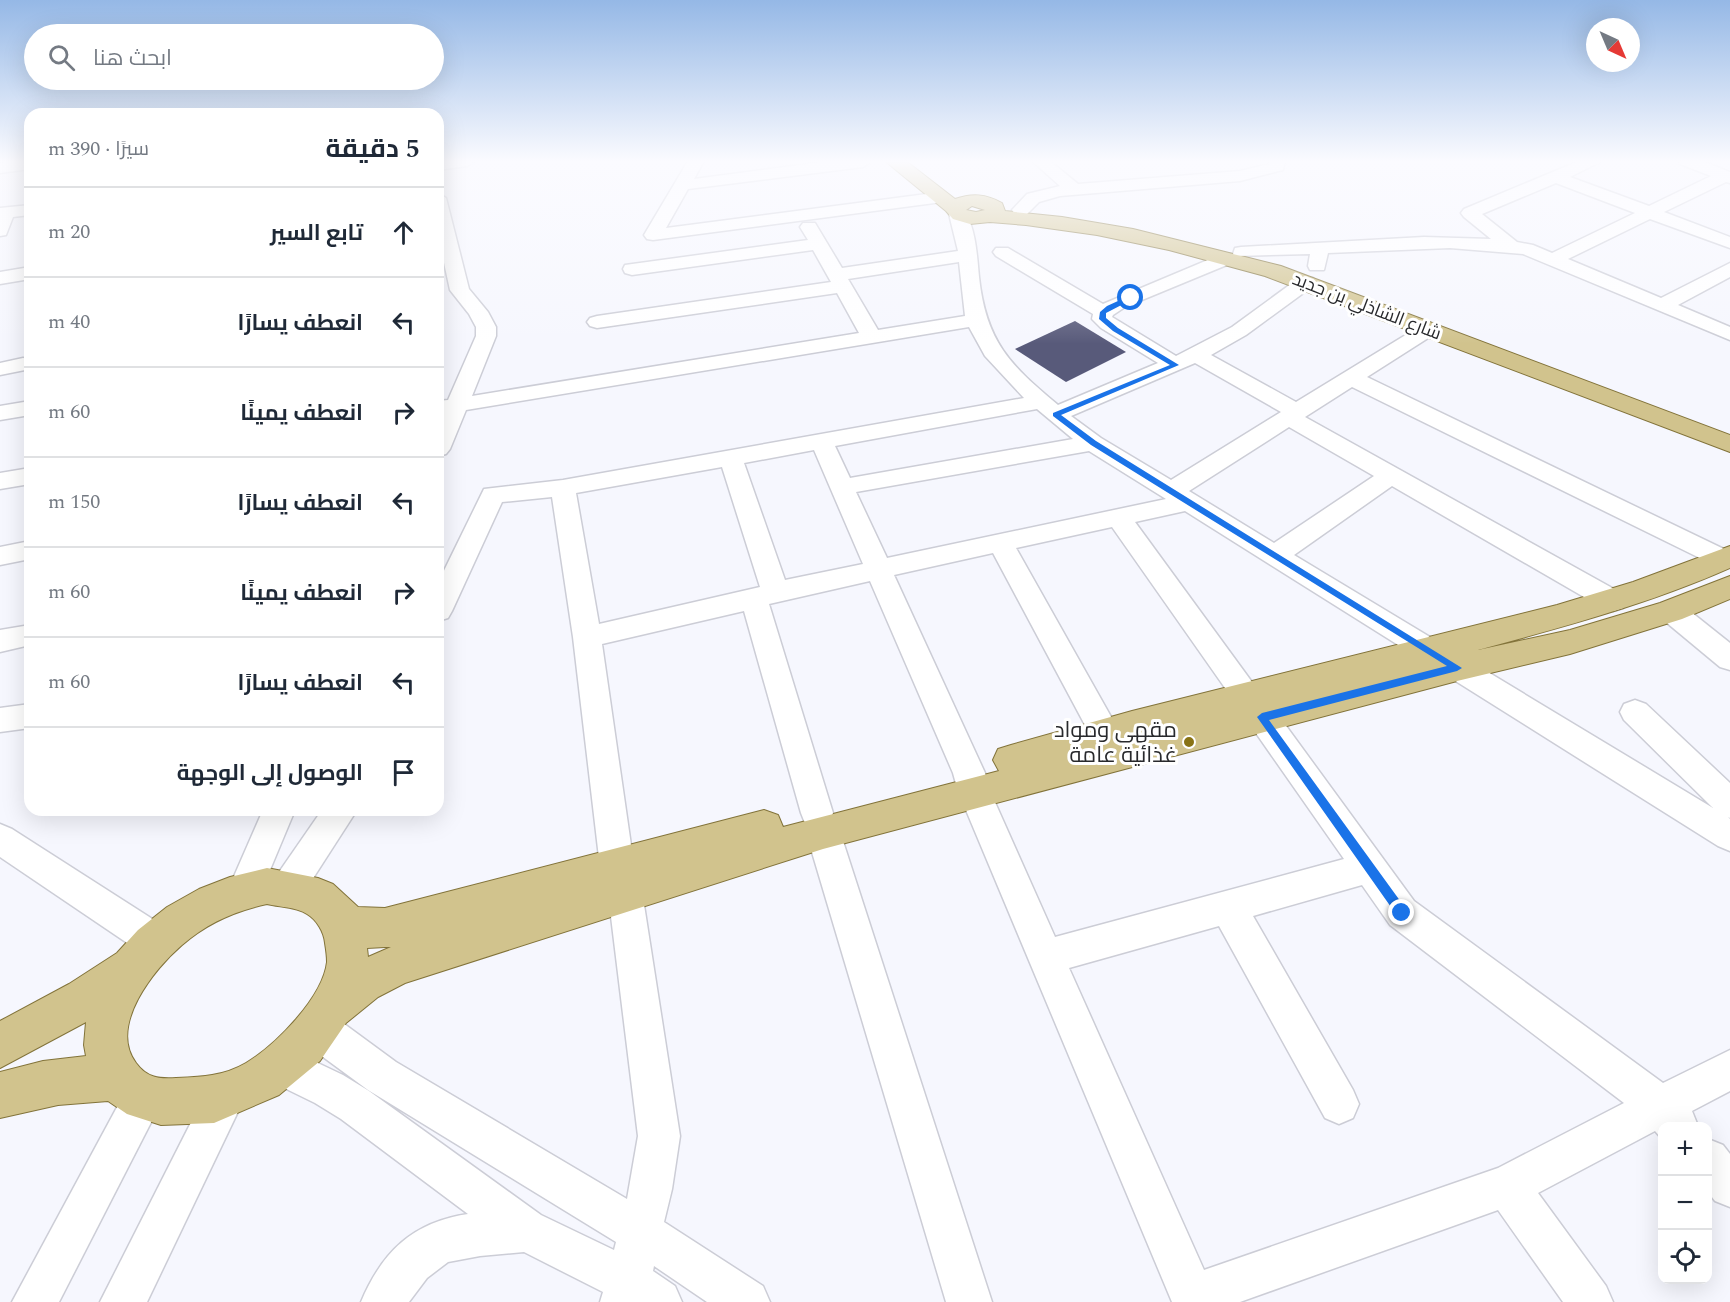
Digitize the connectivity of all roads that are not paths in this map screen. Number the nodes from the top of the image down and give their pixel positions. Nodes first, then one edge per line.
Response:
1 (661, 222) edge
2 (752, 222) edge
3 (806, 222) edge
4 (957, 222) edge
5 (979, 222) edge
6 (1049, 222) edge
7 (1094, 222) edge
8 (1481, 222) edge
9 (1632, 222) edge
10 (1673, 222) edge
11 (444, 223) edge
12 (1730, 243) edge
13 (819, 244) junction
14 (966, 246) junction
15 (1511, 246) junction
16 (1320, 248) junction
17 (1002, 252) dead end
18 (1234, 255) junction
19 (1554, 259) junction
20 (632, 269) dead end
21 (1730, 269) edge
22 (24, 274) edge
23 (0, 278) edge
24 (1311, 278) junction
25 (840, 280) junction
26 (1663, 306) junction
27 (1103, 312) junction
28 (975, 320) junction
29 (597, 322) dead end
30 (1429, 329) junction
31 (1730, 334) edge
32 (872, 337) junction
33 (1196, 355) junction
34 (1176, 365) junction
35 (24, 368) edge
36 (0, 369) edge
37 (1352, 378) junction
38 (448, 406) edge
39 (1048, 408) junction
40 (24, 409) edge
41 (0, 413) edge
42 (1293, 415) junction
43 (444, 423) edge
44 (1730, 429) edge
45 (822, 442) junction
46 (1093, 443) junction
47 (1730, 444) edge
48 (731, 458) junction
49 (1392, 475) junction
50 (24, 477) edge
51 (0, 481) edge
52 (563, 488) junction
53 (842, 488) junction
54 (1180, 497) junction
55 (1119, 518) junction
56 (1000, 543) junction
57 (24, 551) edge
58 (1275, 555) junction
59 (0, 556) edge
60 (1728, 568) edge
61 (878, 569) junction
62 (765, 595) junction
63 (444, 598) edge
64 (1613, 601) junction
65 (1671, 611) junction
66 (24, 636) edge
67 (587, 637) junction
68 (0, 641) edge
69 (1444, 659) junction
70 (1730, 659) edge
71 (1254, 707) junction
72 (1635, 712) dead end
73 (24, 717) edge
74 (0, 720) edge
75 (1104, 731) junction
76 (972, 782) junction
77 (1730, 804) edge
78 (276, 816) edge
79 (336, 816) edge
80 (820, 823) junction
81 (1730, 836) edge
82 (0, 839) edge
83 (1370, 868) junction
84 (621, 879) junction
85 (289, 886) junction
86 (244, 890) junction
87 (1228, 907) junction
88 (342, 920) junction
89 (143, 954) junction
90 (1046, 957) junction
91 (326, 1018) junction
92 (0, 1046) edge
93 (282, 1066) junction
94 (1730, 1070) edge
95 (130, 1089) junction
96 (0, 1095) edge
97 (225, 1097) junction
98 (1340, 1104) dead end
99 (1669, 1116) edge
100 (1712, 1166) edge
101 (1507, 1186) junction
102 (1730, 1186) edge
103 (526, 1230) junction
104 (641, 1232) junction
105 (637, 1295) edge
106 (1194, 1299) edge
107 (36, 1302) edge
108 (123, 1302) edge
109 (384, 1302) edge
110 (747, 1302) edge
111 (969, 1302) edge
112 (1590, 1302) edge

1 - 2 street
3 - 13 street
4 - 14 street
5 - 14 street
6 - 18 main road, شارع الشاذلي بن جديد
7 - 18 main road, شارع الشاذلي بن جديد
8 - 15 street
9 - 19 street
10 - 12 street
11 - 38 street
13 - 20 street
13 - 25 street
14 - 25 street
14 - 28 street
15 - 16 street
15 - 19 street
16 - 18 street
16 - 24 street
17 - 27 street
18 - 24 main road, شارع الشاذلي بن جديد
18 - 27 street
19 - 26 street
21 - 26 street
22 - 23 street
24 - 30 main road, شارع الشاذلي بن جديد
24 - 33 street
24 - 44 main road, شارع الشاذلي بن جديد
25 - 29 street
25 - 32 street
26 - 31 street
27 - 34 street
28 - 32 street
28 - 39 street
30 - 37 street
30 - 47 main road, شارع الشاذلي بن جديد
32 - 38 street
33 - 34 street
33 - 42 street
34 - 39 street
35 - 36 street
37 - 42 street
37 - 60 street
38 - 43 street
39 - 45 street
39 - 46 street
40 - 41 street
42 - 49 street
42 - 54 street
45 - 48 street
45 - 53 street
46 - 53 street
46 - 54 street
48 - 52 street
48 - 62 street
49 - 58 street
49 - 64 street
50 - 51 street
52 - 63 street
52 - 67 street
53 - 61 street
54 - 55 street
54 - 58 street
55 - 56 street
55 - 71 street
56 - 61 street
56 - 75 street
57 - 59 street
58 - 69 street
60 - 64 main road
60 - 65 main road
61 - 62 street
61 - 76 street
62 - 67 street
62 - 80 street
64 - 69 main road
65 - 69 main road
65 - 70 street
66 - 68 street
67 - 84 street
69 - 71 main road
69 - 81 street
71 - 75 main road
71 - 76 main road
71 - 83 street
72 - 77 street
73 - 74 street
75 - 76 main road
76 - 80 main road
76 - 90 street
78 - 86 street
79 - 85 street
80 - 84 main road
80 - 111 street
82 - 89 street
83 - 87 street
83 - 99 street
84 - 88 main road
84 - 91 main road
84 - 104 street
85 - 86 main road
85 - 88 main road
86 - 89 main road
87 - 90 street
87 - 98 street
88 - 91 main road
89 - 92 main road
89 - 95 main road
90 - 106 street
91 - 93 main road
91 - 104 street
93 - 97 main road
93 - 103 street
94 - 99 street
95 - 96 main road
95 - 97 main road
95 - 107 street
97 - 108 street
99 - 101 street
100 - 102 street
101 - 106 street
101 - 112 street
103 - 105 street
103 - 109 street
104 - 105 street
104 - 110 street

